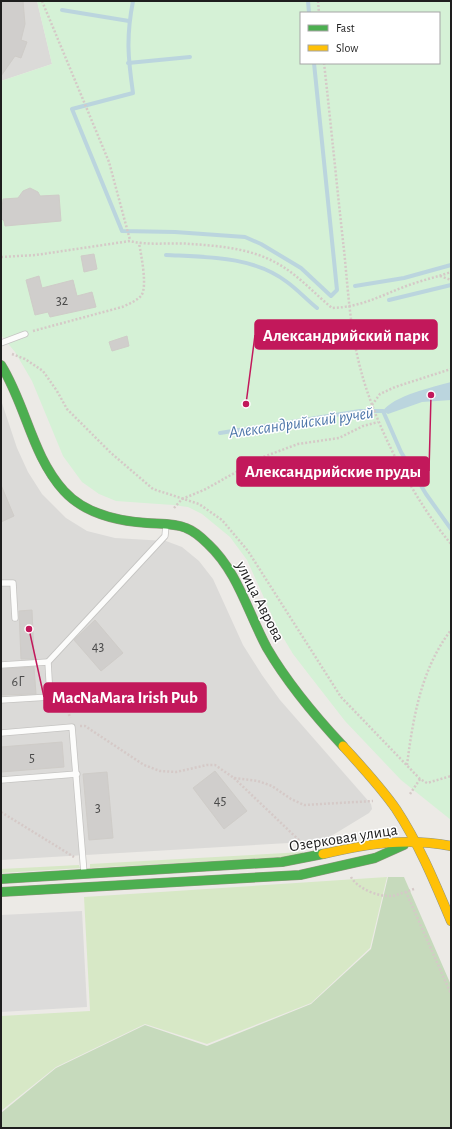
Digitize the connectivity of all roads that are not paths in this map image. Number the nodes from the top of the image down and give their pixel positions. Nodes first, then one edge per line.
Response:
1 (25, 334) road end
2 (1, 343) edge
3 (1, 365) edge
4 (166, 524) junction
5 (1, 583) edge
6 (15, 618) dead end
7 (48, 662) junction
8 (1, 665) edge
9 (1, 700) edge
10 (1, 733) edge
11 (77, 774) junction
12 (1, 780) edge
13 (414, 841) junction
14 (451, 846) edge
15 (84, 873) junction
16 (1, 879) edge
17 (85, 888) junction
18 (1, 892) edge
19 (451, 921) edge

1 - 2 lane
3 - 4 street, улица Аврова
4 - 7 lane
4 - 13 street, улица Аврова
5 - 6 lane
7 - 8 lane
7 - 9 lane
10 - 11 lane
11 - 12 lane
11 - 15 lane
13 - 14 street
13 - 15 street, Озерковая улица
13 - 17 street, Озерковая улица
13 - 19 street, улица Аврова
15 - 16 street, Озерковая улица
15 - 17 lane
17 - 18 street, Озерковая улица

